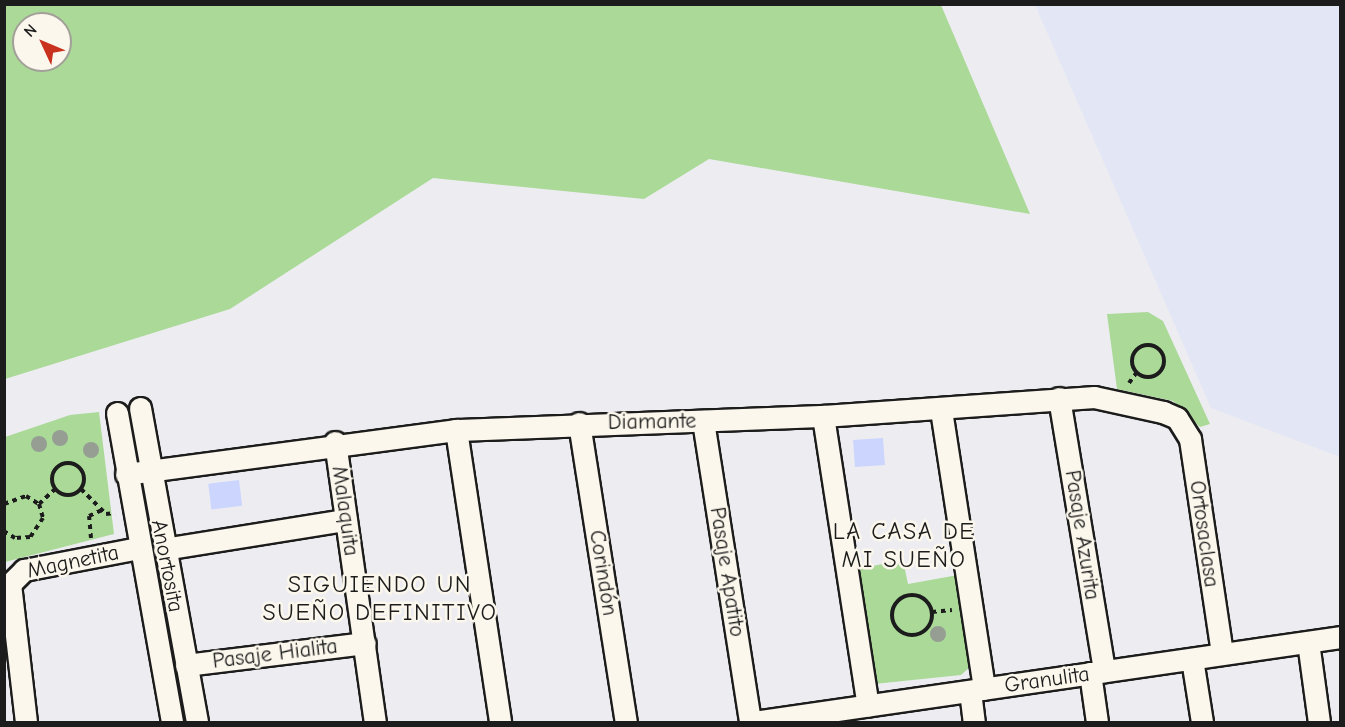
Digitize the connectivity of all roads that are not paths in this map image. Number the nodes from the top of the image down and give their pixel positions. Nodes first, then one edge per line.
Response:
1 (1059, 398) junction
2 (141, 408) dead end
3 (941, 410) junction
4 (117, 413) dead end
5 (823, 416) junction
6 (1177, 418) joint
7 (703, 421) junction
8 (579, 423) junction
9 (456, 430) junction
10 (335, 442) junction
11 (149, 469) junction
12 (126, 474) junction
13 (346, 520) junction
14 (138, 548) junction
15 (164, 549) junction
16 (1341, 637) edge
17 (1308, 642) junction
18 (364, 643) junction
19 (1222, 654) junction
20 (1192, 658) junction
21 (186, 665) junction
22 (1097, 672) junction
23 (977, 690) junction
24 (868, 706) junction
25 (26, 723) edge
26 (172, 723) edge
27 (197, 723) edge
28 (375, 723) edge
29 (500, 723) edge
30 (626, 723) edge
31 (752, 723) edge
32 (974, 723) edge
33 (1097, 723) edge
34 (1202, 723) edge
35 (1319, 723) edge

1 - 3 street, Diamante
1 - 6 street, Diamante
1 - 22 street, Pasaje Azurita
2 - 11 street, Anortosita
3 - 5 street, Diamante
3 - 23 street
4 - 12 street, Anortosita
5 - 7 street, Diamante
5 - 24 street
6 - 19 street, Ortosaclasa
7 - 8 street, Diamante
7 - 31 street, Pasaje Apatito
8 - 9 street, Diamante
8 - 30 street, Corindón
9 - 10 street, Diamante
9 - 29 street
10 - 11 street, Diamante
10 - 13 street, Malaquita
11 - 12 street, Diamante
11 - 15 street, Anortosita
12 - 14 street, Anortosita
13 - 15 street
13 - 18 street, Malaquita
14 - 25 street, Magnetita
14 - 26 street, Anortosita
15 - 21 street, Anortosita
16 - 17 street, Granulita
17 - 19 street, Granulita
17 - 35 street
18 - 21 street, Pasaje Hialita
18 - 28 street, Malaquita
19 - 20 street, Granulita
20 - 22 street, Granulita
20 - 34 street
21 - 27 street, Anortosita
22 - 23 street, Granulita
22 - 33 street, Pasaje Azurita
23 - 24 street, Granulita
23 - 32 street
24 - 31 street, Granulita

